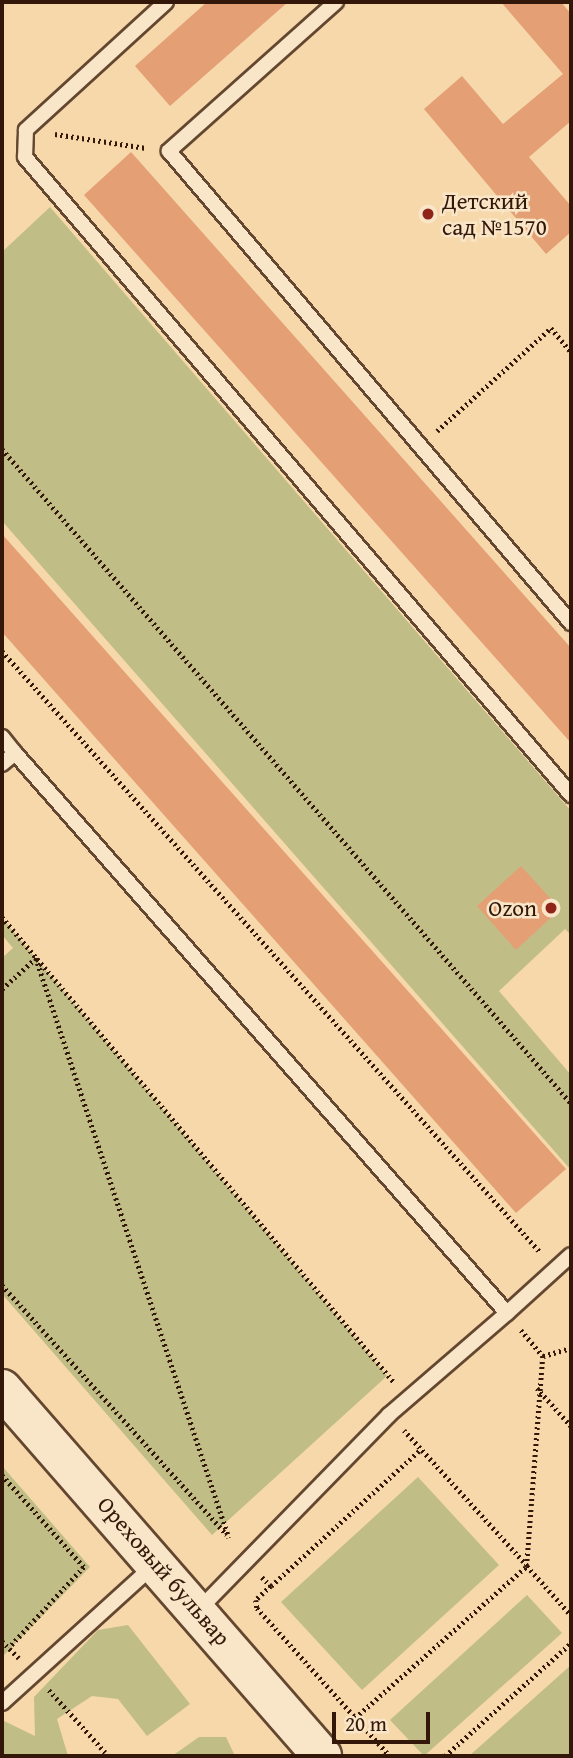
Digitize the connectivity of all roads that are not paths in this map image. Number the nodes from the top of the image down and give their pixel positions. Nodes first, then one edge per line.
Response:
1 (166, 2) edge
2 (336, 2) edge
3 (571, 623) edge
4 (2, 737) edge
5 (15, 752) junction
6 (2, 764) edge
7 (571, 795) edge
8 (571, 1255) edge
9 (508, 1313) junction
10 (2, 1389) edge
11 (158, 1561) junction
12 (200, 1609) junction
13 (2, 1703) edge
14 (322, 1756) edge

1 - 7 lane
2 - 3 lane
4 - 5 lane
5 - 6 lane
5 - 9 lane
8 - 9 lane
9 - 12 lane
10 - 11 main road, Ореховый бульвар
11 - 12 main road, Ореховый бульвар
11 - 13 lane
12 - 14 main road, Ореховый бульвар

